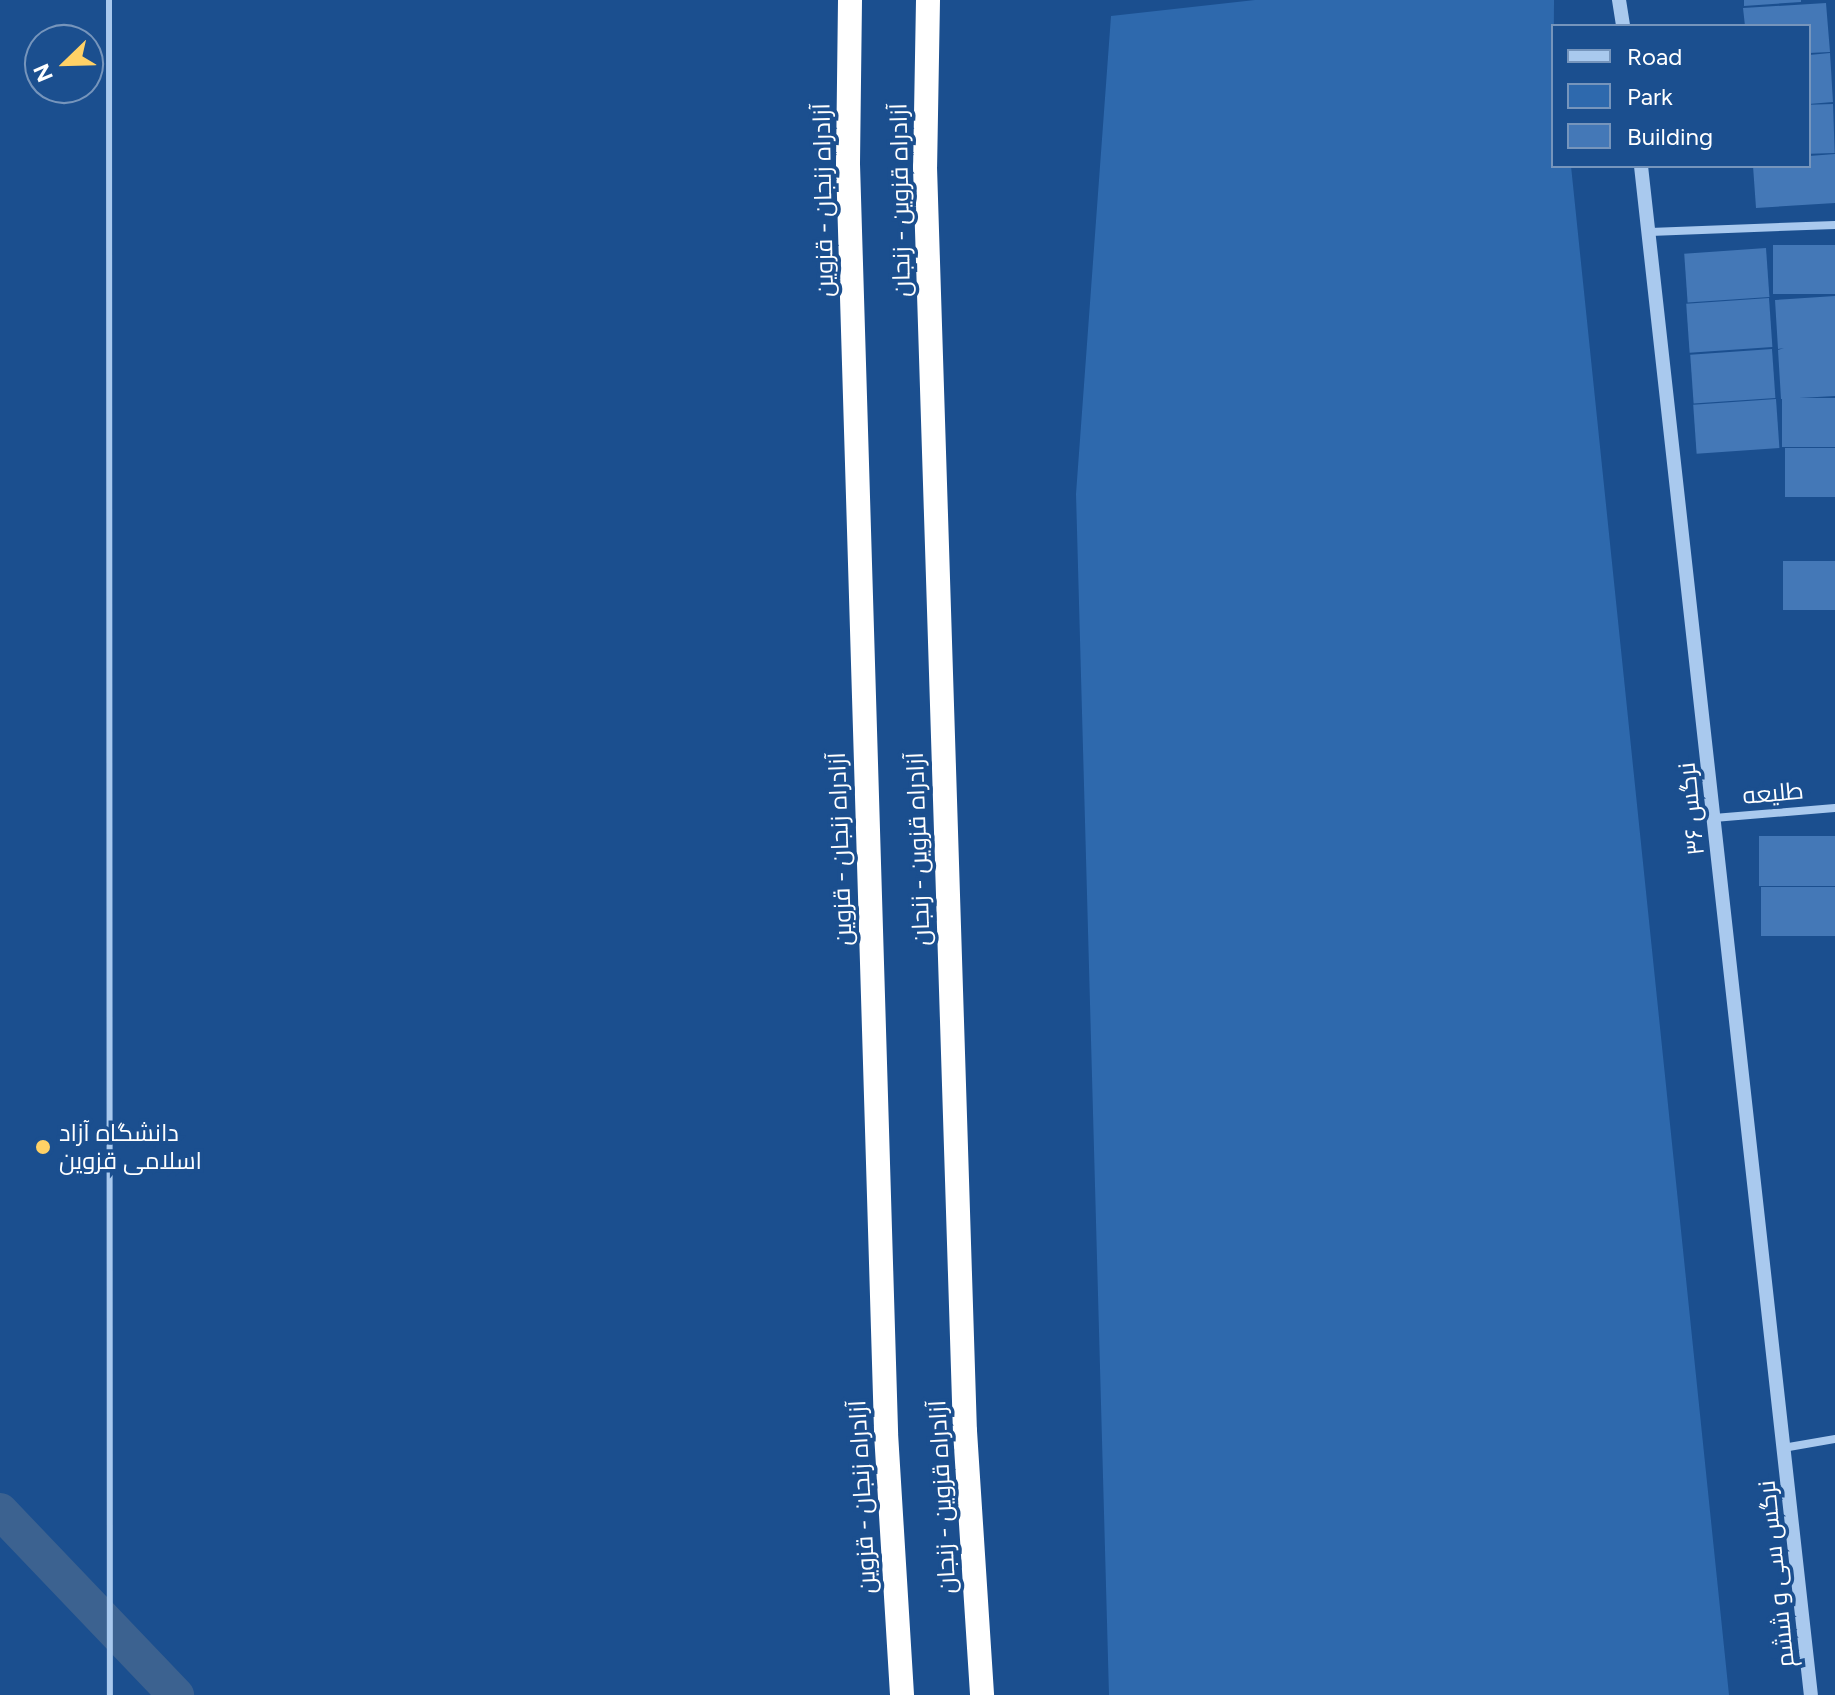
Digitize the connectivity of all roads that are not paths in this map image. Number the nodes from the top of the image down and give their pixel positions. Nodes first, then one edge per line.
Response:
1 (109, 0) edge
2 (850, 0) edge
3 (928, 0) edge
4 (1619, 0) edge
5 (1623, 24) edge
6 (1641, 168) edge
7 (1835, 225) edge
8 (1650, 232) junction
9 (1835, 808) edge
10 (1714, 818) junction
11 (1835, 1439) edge
12 (1783, 1448) junction
13 (110, 1695) edge
14 (902, 1695) edge
15 (982, 1695) edge
16 (1811, 1695) edge

1 - 13 lane
2 - 14 highway, آزادراه زنجان - قزوین
3 - 15 highway, آزادراه قزوین - زنجان
4 - 5 street
6 - 8 street, نرگس ۳۶
7 - 8 street
8 - 10 street, نرگس ۳۶
9 - 10 street, طلیعه
10 - 12 street, نرگس ۳۶
11 - 12 street
12 - 16 street, نرگس سی و ششم

